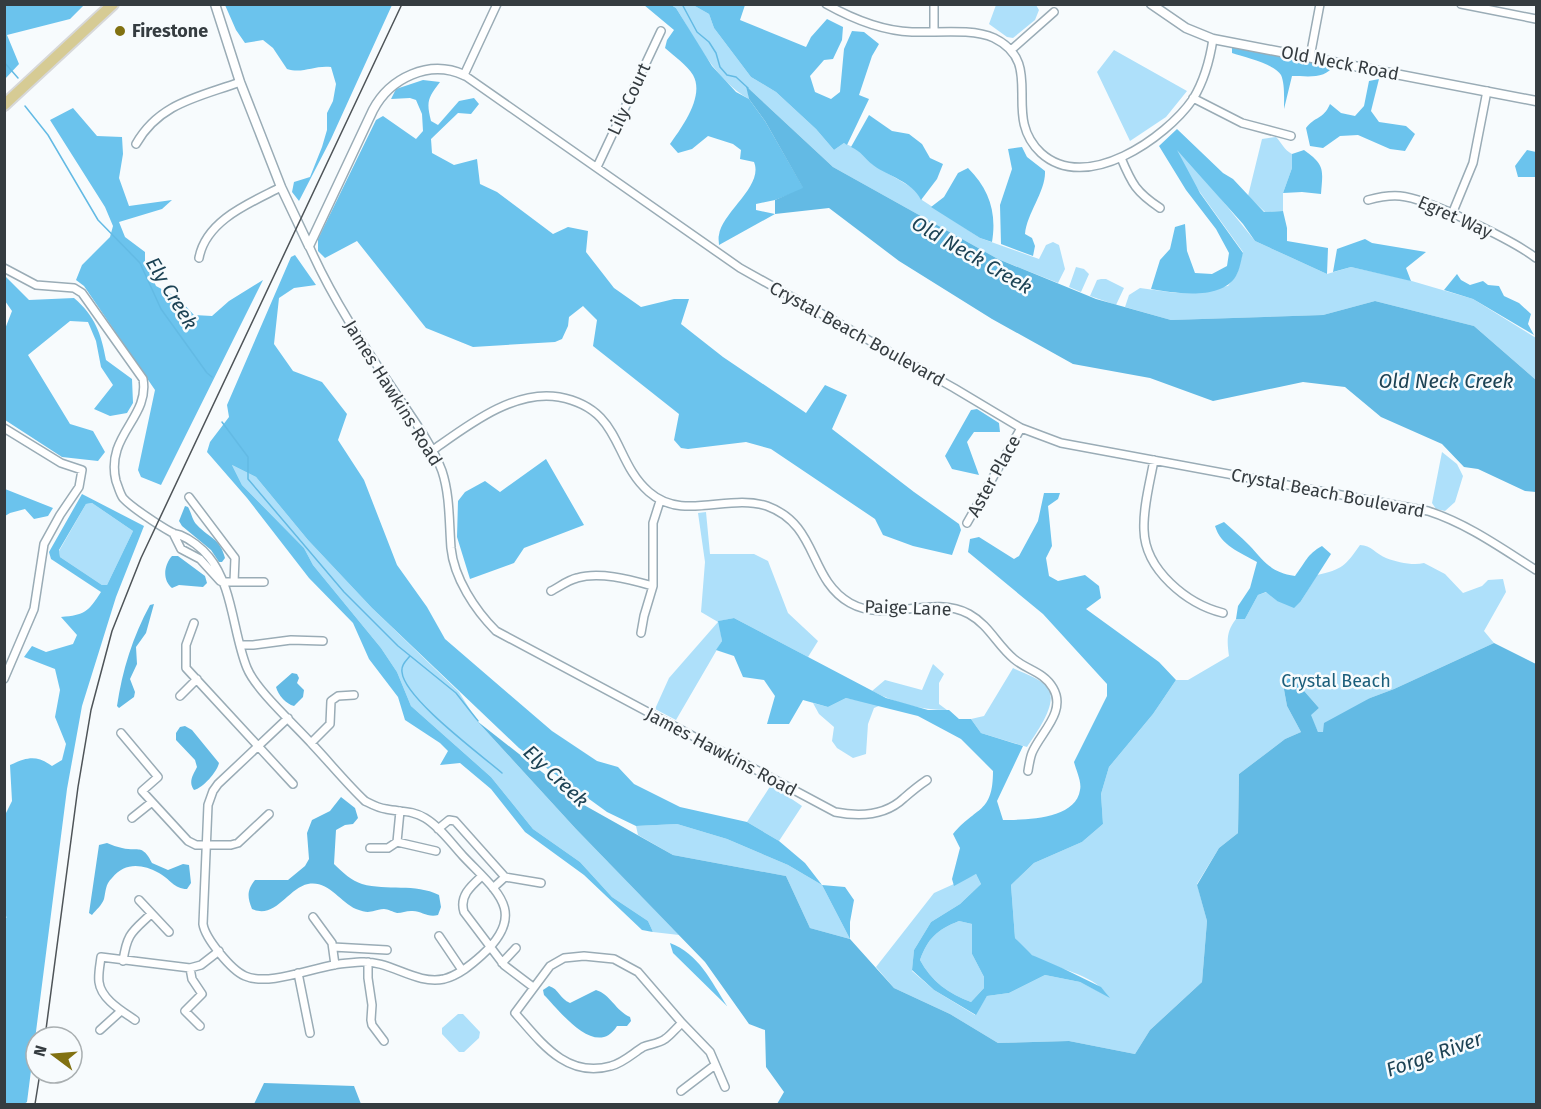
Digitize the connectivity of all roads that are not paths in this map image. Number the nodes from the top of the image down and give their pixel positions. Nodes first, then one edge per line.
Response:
1 (113, 4) edge
2 (215, 4) edge
3 (497, 4) edge
4 (826, 4) edge
5 (934, 4) edge
6 (1151, 4) edge
7 (1320, 4) edge
8 (1461, 4) edge
9 (1054, 12) dead end
10 (1536, 19) edge
11 (661, 31) dead end
12 (934, 32) junction
13 (1213, 39) junction
14 (1011, 50) junction
15 (1310, 57) junction
16 (464, 75) junction
17 (240, 82) junction
18 (1487, 91) junction
19 (1193, 98) junction
20 (1536, 101) edge
21 (4, 105) edge
22 (1291, 136) dead end
23 (136, 144) dead end
24 (1121, 158) junction
25 (597, 167) junction
26 (281, 187) junction
27 (1368, 200) dead end
28 (1160, 208) dead end
29 (1452, 214) junction
30 (309, 246) junction
31 (199, 258) dead end
32 (1536, 258) edge
33 (4, 263) edge
34 (4, 268) edge
35 (25, 280) junction
36 (4, 428) edge
37 (1021, 428) junction
38 (433, 450) junction
39 (1154, 460) junction
40 (189, 497) dead end
41 (660, 501) junction
42 (967, 524) dead end
43 (172, 533) junction
44 (202, 556) junction
45 (1536, 570) edge
46 (222, 582) junction
47 (234, 582) junction
48 (264, 582) dead end
49 (653, 586) junction
50 (551, 591) dead end
51 (1223, 613) dead end
52 (194, 623) dead end
53 (641, 633) dead end
54 (323, 641) dead end
55 (241, 645) junction
56 (5, 677) edge
57 (196, 679) junction
58 (354, 695) dead end
59 (180, 696) dead end
60 (288, 718) junction
61 (121, 733) dead end
62 (311, 743) junction
63 (258, 747) junction
64 (1028, 771) dead end
65 (927, 780) dead end
66 (292, 784) dead end
67 (152, 802) junction
68 (400, 811) junction
69 (269, 814) dead end
70 (132, 818) dead end
71 (438, 829) junction
72 (397, 842) junction
73 (207, 844) junction
74 (370, 848) dead end
75 (436, 851) dead end
76 (482, 876) junction
77 (506, 877) junction
78 (541, 883) dead end
79 (493, 888) junction
80 (139, 900) dead end
81 (151, 914) junction
82 (313, 917) dead end
83 (169, 932) dead end
84 (439, 936) dead end
85 (333, 947) junction
86 (490, 947) junction
87 (516, 948) dead end
88 (387, 950) dead end
89 (219, 951) junction
90 (123, 961) junction
91 (368, 962) junction
92 (502, 963) junction
93 (335, 965) junction
94 (190, 968) junction
95 (462, 970) junction
96 (298, 973) junction
97 (533, 987) junction
98 (121, 1011) junction
99 (135, 1020) dead end
100 (682, 1023) junction
101 (200, 1026) dead end
102 (100, 1030) dead end
103 (310, 1034) dead end
104 (384, 1041) dead end
105 (714, 1065) junction
106 (724, 1087) dead end
107 (681, 1091) dead end

1 - 21 main road
2 - 17 street, James Hawkins Road
3 - 16 street
4 - 12 street
5 - 12 street
6 - 13 street, Old Neck Road
7 - 15 street
8 - 10 street
9 - 14 street
11 - 25 street, Lily Court
12 - 14 street
13 - 15 street, Old Neck Road
13 - 19 street
14 - 24 street
15 - 18 street, Old Neck Road
16 - 25 street, Crystal Beach Boulevard
16 - 30 street, Crystal Beach Boulevard
17 - 23 street
17 - 26 street, James Hawkins Road
18 - 20 street, Old Neck Road
18 - 29 street
19 - 22 street
19 - 24 street
24 - 28 street
25 - 37 street, Crystal Beach Boulevard
26 - 30 street, James Hawkins Road
26 - 31 street
27 - 29 street, Egret Way
29 - 32 street, Egret Way
30 - 38 street, James Hawkins Road
33 - 35 street
34 - 35 street
35 - 43 street
36 - 56 street
37 - 39 street, Crystal Beach Boulevard
37 - 42 street, Aster Place
38 - 41 street
38 - 65 street, James Hawkins Road
39 - 45 street, Crystal Beach Boulevard
39 - 51 street
40 - 47 street
41 - 49 street
41 - 64 street, Paige Lane
43 - 44 street
43 - 44 street
44 - 46 street
46 - 47 street
46 - 55 street
47 - 48 street
49 - 50 street
49 - 53 street
52 - 57 street
54 - 55 street
55 - 60 street
57 - 59 street
57 - 63 street
58 - 62 street
60 - 62 street
60 - 63 street
61 - 67 street
62 - 68 street
63 - 66 street
63 - 73 street
67 - 70 street
67 - 73 street
68 - 71 street
68 - 72 street
69 - 73 street
71 - 76 street
71 - 77 street
72 - 74 street
72 - 75 street
73 - 89 street
76 - 79 street
76 - 86 street
77 - 78 street
77 - 79 street
79 - 86 street
80 - 81 street
81 - 83 street
81 - 90 street
82 - 85 street
84 - 95 street
85 - 88 street
85 - 93 street
86 - 92 street
86 - 95 street
87 - 92 street
89 - 94 street
89 - 96 street
90 - 94 street
90 - 98 street
91 - 93 street
91 - 95 street
91 - 104 street
92 - 97 street
93 - 96 street
94 - 101 street
96 - 103 street
97 - 100 street
97 - 100 street
98 - 99 street
98 - 102 street
100 - 105 street
105 - 106 street
105 - 107 street

